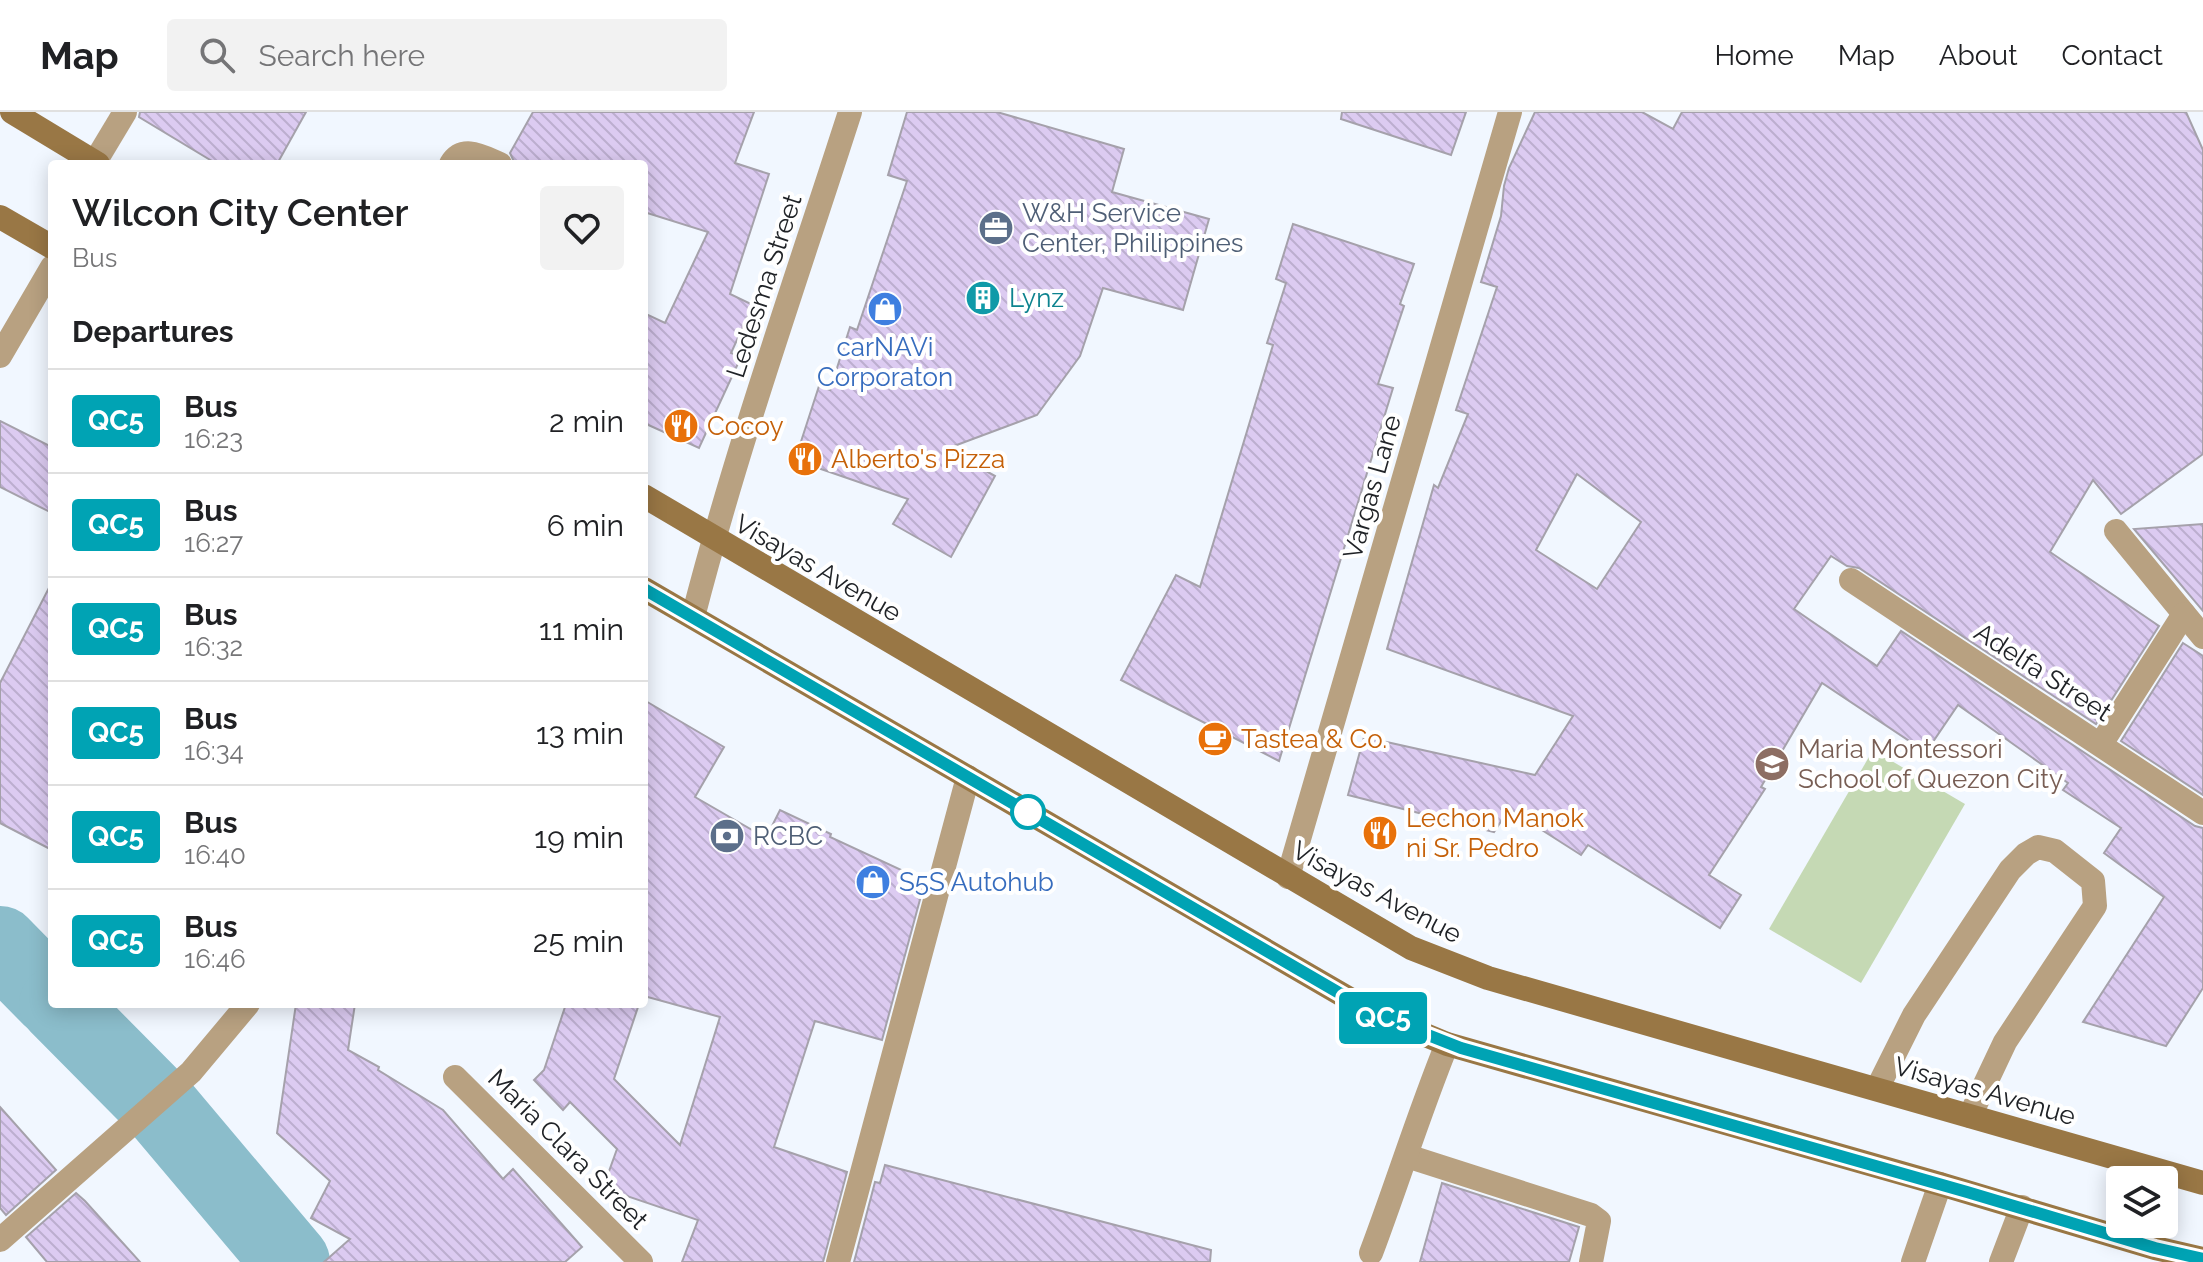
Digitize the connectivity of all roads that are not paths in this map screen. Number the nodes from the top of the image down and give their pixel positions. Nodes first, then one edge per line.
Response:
1 (12, 112) edge
2 (125, 112) edge
3 (850, 112) edge
4 (1510, 112) edge
5 (91, 160) edge
6 (98, 160) edge
7 (453, 160) edge
8 (491, 160) edge
9 (0, 217) edge
10 (48, 245) edge
11 (48, 274) edge
12 (0, 356) edge
13 (648, 498) edge
14 (2116, 531) dead end
15 (713, 539) junction
16 (1851, 580) dead end
17 (648, 591) edge
18 (2184, 614) junction
19 (693, 617) junction
20 (2203, 637) edge
21 (2101, 744) junction
22 (968, 777) junction
23 (2203, 813) edge
24 (1288, 877) junction
25 (245, 1008) edge
26 (1447, 1044) junction
27 (455, 1077) dead end
28 (1877, 1089) junction
29 (1970, 1116) junction
30 (1407, 1156) junction
31 (2203, 1183) edge
32 (1940, 1184) junction
33 (2022, 1207) junction
34 (0, 1240) edge
35 (1371, 1253) dead end
36 (2154, 1255) edge
37 (2203, 1259) edge
38 (641, 1262) edge
39 (838, 1262) edge
40 (1591, 1262) edge
41 (1913, 1262) edge
42 (2001, 1262) edge

1 - 5 main road
2 - 6 street
3 - 15 street, Ledesma Street
4 - 24 street, Vargas Lane
7 - 8 street
9 - 10 main road
11 - 12 street
13 - 15 main road, Visayas Avenue
14 - 18 street
15 - 19 street, Ledesma Street
15 - 24 main road, Visayas Avenue
16 - 21 street, Adelfa Street
17 - 19 main road
18 - 20 street
18 - 21 street
19 - 22 main road
21 - 23 street, Adelfa Street
22 - 26 main road
22 - 39 street
24 - 28 main road, Visayas Avenue
25 - 34 street
26 - 30 street
26 - 32 main road
27 - 38 street, Maria Clara Street
28 - 29 main road, Visayas Avenue
28 - 29 street
29 - 31 main road, Visayas Avenue
30 - 35 street
30 - 40 street
32 - 33 main road
32 - 41 street
33 - 36 main road
33 - 42 street
36 - 37 main road

